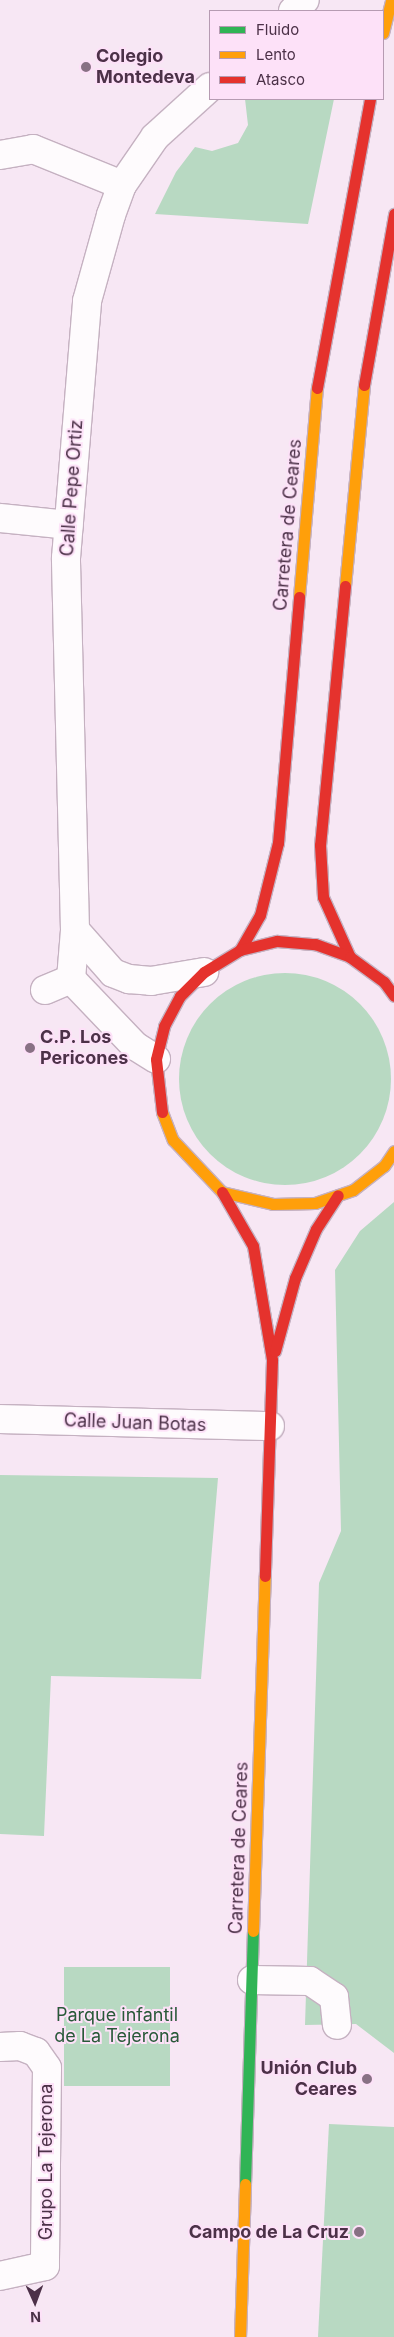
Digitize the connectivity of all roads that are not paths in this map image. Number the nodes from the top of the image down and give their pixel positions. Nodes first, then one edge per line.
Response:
1 (305, 0) edge
2 (294, 10) edge
3 (209, 88) edge
4 (370, 100) edge
5 (0, 155) edge
6 (122, 185) junction
7 (394, 214) edge
8 (0, 518) edge
9 (69, 525) junction
10 (75, 930) junction
11 (240, 950) junction
12 (350, 957) junction
13 (204, 972) junction
14 (71, 979) junction
15 (45, 990) dead end
16 (394, 996) edge
17 (156, 1059) junction
18 (394, 1151) edge
19 (222, 1192) junction
20 (338, 1195) junction
21 (272, 1360) junction
22 (0, 1419) edge
23 (270, 1426) junction
24 (252, 1980) junction
25 (336, 2025) dead end
26 (0, 2047) edge
27 (0, 2276) edge
28 (240, 2337) edge

1 - 2 street
3 - 6 street, Calle Pepe Ortiz
4 - 11 main road, Carretera de Ceares
5 - 6 street
6 - 9 street, Calle Pepe Ortiz
7 - 12 main road
8 - 9 street
9 - 10 street, Calle Pepe Ortiz
10 - 13 street
10 - 14 street, Calle Pepe Ortiz
11 - 12 main road
11 - 13 main road, Carretera de Ceares
12 - 16 main road
13 - 17 main road, Carretera de Ceares
14 - 15 street
14 - 17 street
17 - 19 main road, Carretera de Ceares
18 - 20 main road
19 - 20 main road
19 - 21 main road, Carretera de Ceares
20 - 21 main road, Carretera de Ceares
21 - 23 main road, Carretera de Ceares
22 - 23 street, Calle Juan Botas
23 - 24 main road, Carretera de Ceares
24 - 25 street
24 - 28 main road, Carretera de Ceares
26 - 27 street, Grupo La Tejerona

